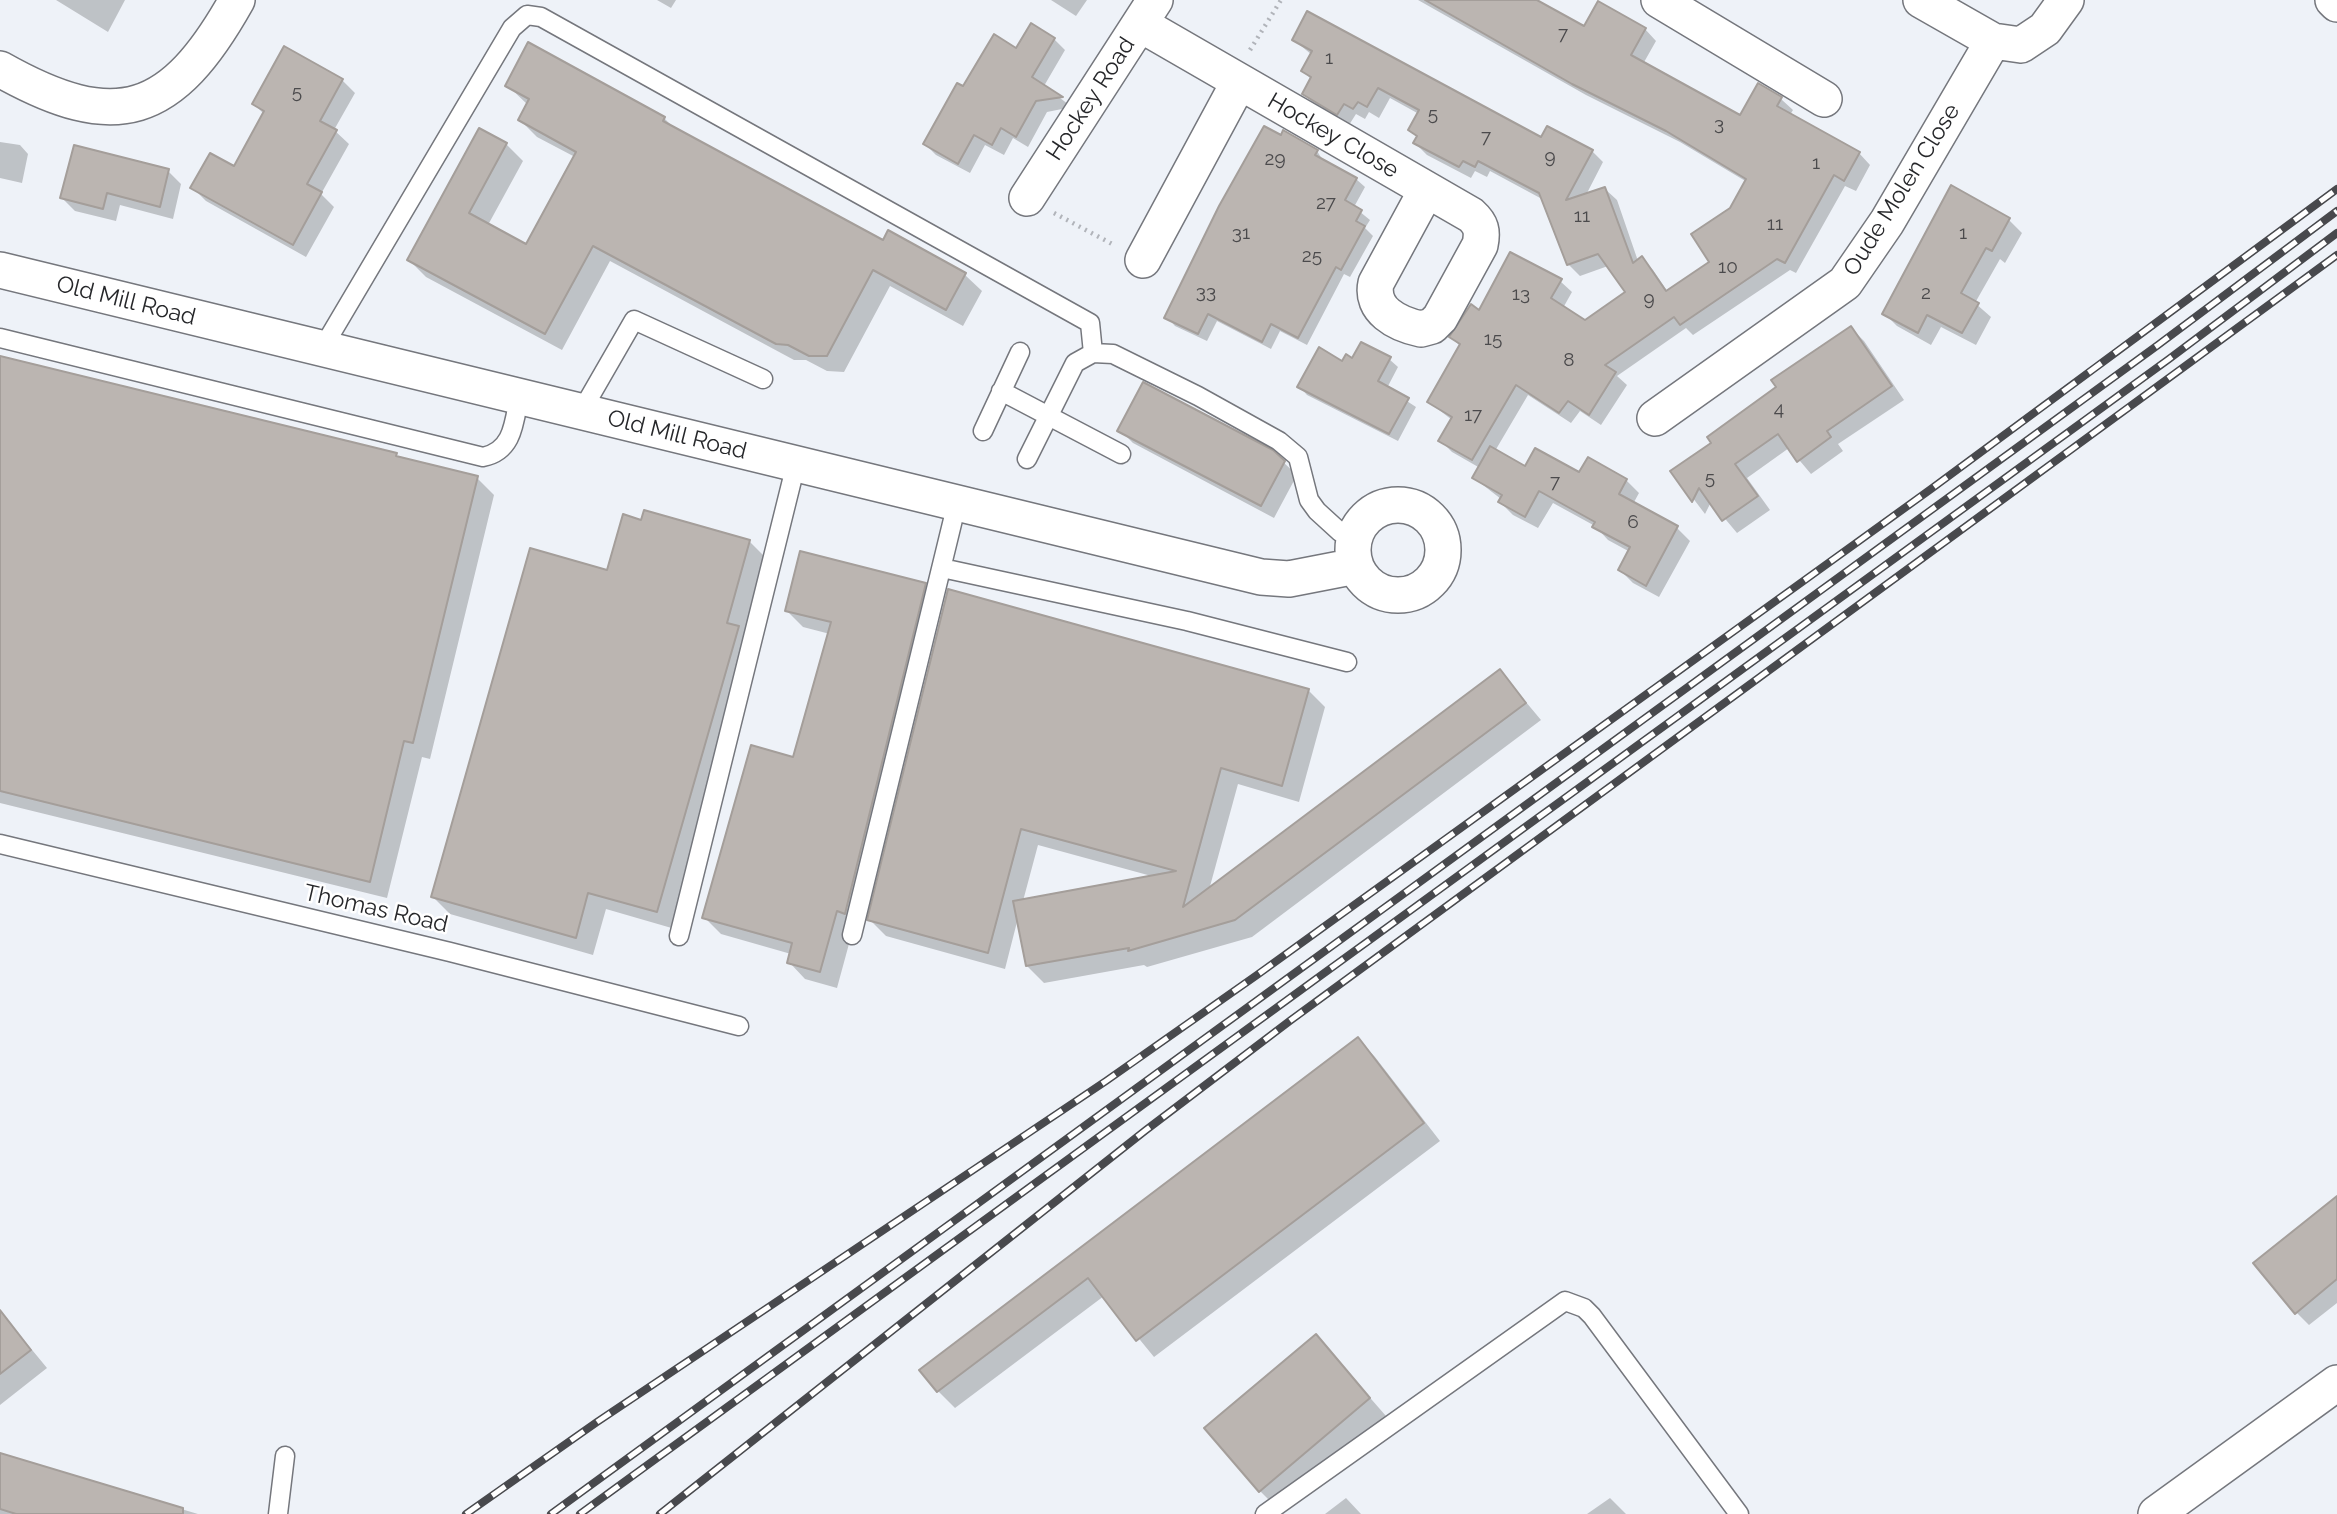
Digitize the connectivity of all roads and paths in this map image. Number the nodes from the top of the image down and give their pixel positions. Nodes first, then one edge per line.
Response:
1 (237, 0) edge
2 (1281, 0) edge
3 (1659, 0) edge
4 (1921, 0) edge
5 (2066, 0) edge
6 (1147, 12) edge
7 (1993, 41) junction
8 (0, 69) edge
9 (1236, 80) junction
10 (1824, 99) dead end
11 (1426, 191) dead end
12 (1027, 198) joint
13 (1143, 260) joint
14 (0, 270) edge
15 (0, 338) edge
16 (322, 349) junction
17 (1020, 352) dead end
18 (1093, 353) junction
19 (763, 379) dead end
20 (1001, 391) junction
21 (519, 397) junction
22 (580, 412) junction
23 (1049, 416) junction
24 (1655, 418) dead end
25 (983, 431) dead end
26 (1121, 454) dead end
27 (1027, 459) dead end
28 (796, 464) junction
29 (957, 503) junction
30 (1355, 551) joint
31 (942, 568) junction
32 (1347, 662) dead end
33 (0, 845) edge
34 (852, 935) dead end
35 (679, 936) dead end
36 (739, 1027) dead end
37 (2337, 1383) edge
38 (285, 1456) dead end
39 (278, 1514) edge
40 (1265, 1514) edge
41 (1739, 1514) edge
42 (2156, 1514) edge

1 - 8 street
2 - 9 path
3 - 10 street
4 - 7 street
5 - 7 street
6 - 9 street, Hockey Close
6 - 12 street, Hockey Road
7 - 24 street, Oude Molen Close
9 - 11 street, Hockey Close
9 - 13 street
12 - 13 path
14 - 16 street, Old Mill Road
15 - 21 lane
16 - 18 lane
16 - 21 street, Old Mill Road
17 - 20 lane
18 - 23 lane
18 - 30 lane
19 - 22 lane
20 - 23 lane
20 - 25 lane
21 - 22 street, Old Mill Road
22 - 28 street, Old Mill Road
23 - 26 lane
23 - 27 lane
28 - 29 street, Old Mill Road
28 - 35 lane
29 - 30 street, Old Mill Road
29 - 31 lane
31 - 32 lane
31 - 34 lane
33 - 36 lane, Thomas Road
37 - 42 street
38 - 39 lane
40 - 41 lane

